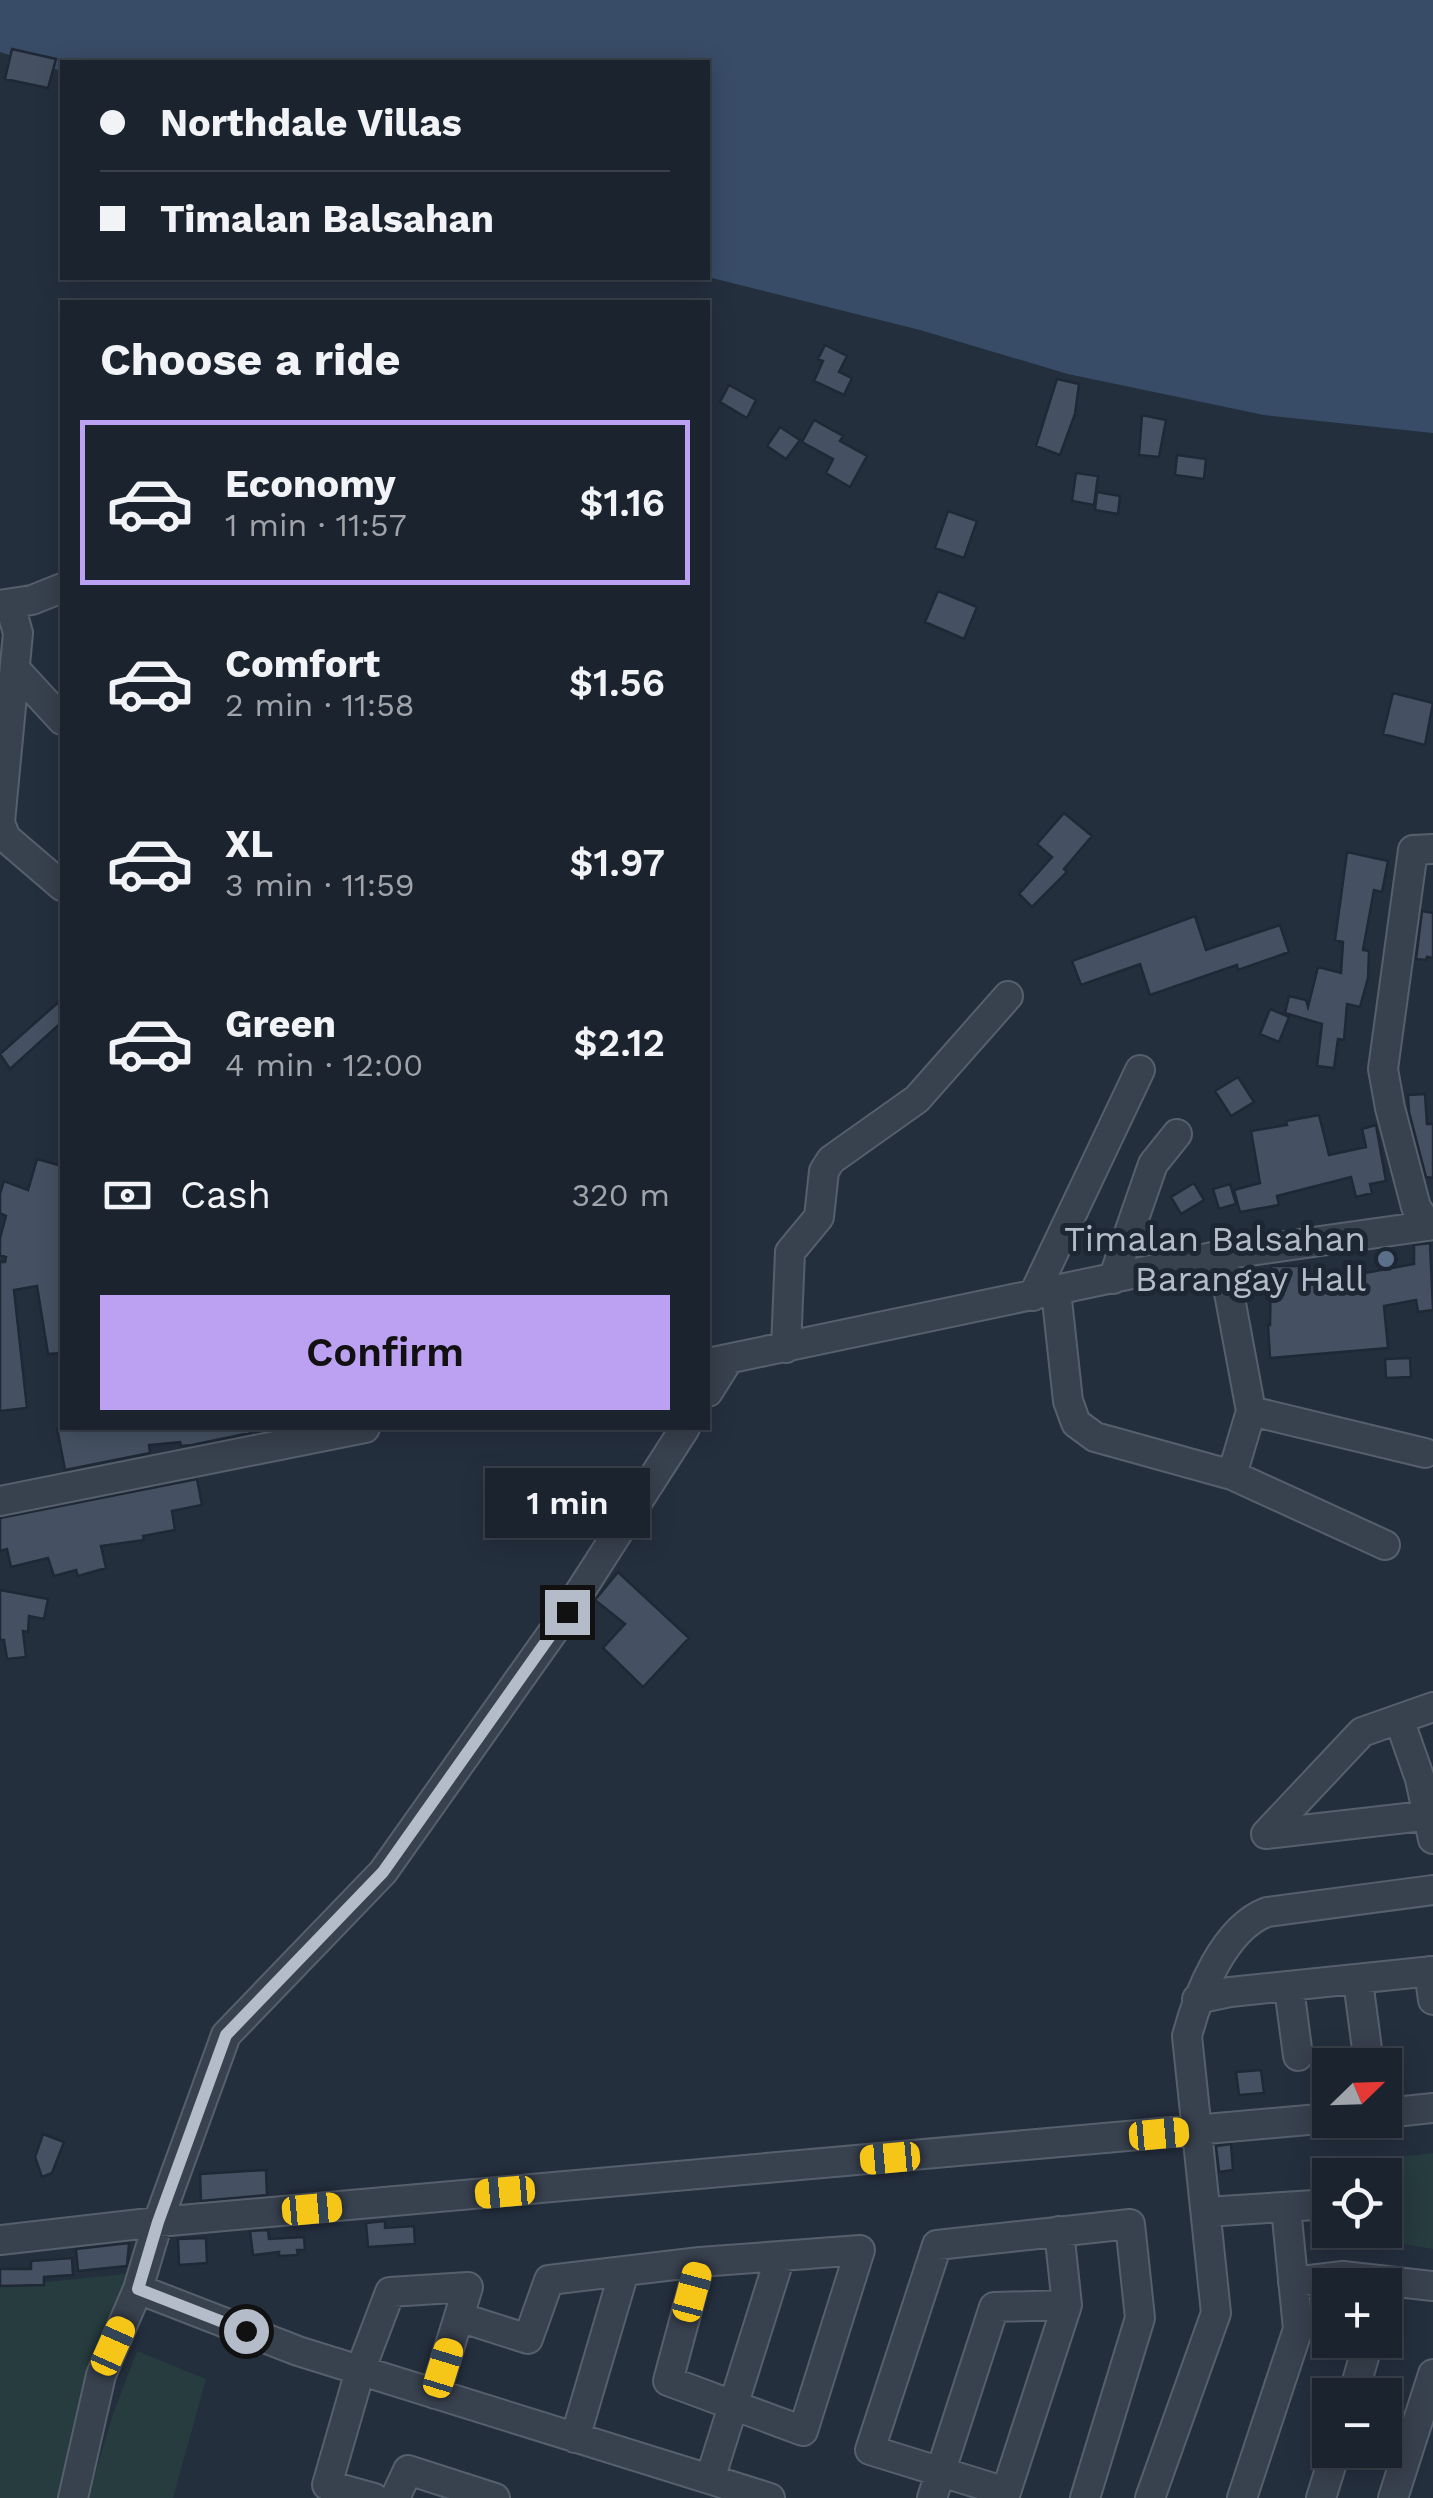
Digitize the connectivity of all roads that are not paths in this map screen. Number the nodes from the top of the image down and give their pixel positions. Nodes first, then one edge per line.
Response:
1 (60, 589) edge
2 (5, 605) edge
3 (16, 670) junction
4 (60, 718) edge
5 (0, 823) edge
6 (1433, 849) edge
7 (60, 884) edge
8 (1008, 996) dead end
9 (1140, 1070) dead end
10 (1177, 1134) dead end
11 (1430, 1225) edge
12 (1222, 1255) junction
13 (1113, 1279) junction
14 (1044, 1294) junction
15 (786, 1348) junction
16 (718, 1361) edge
17 (710, 1386) edge
18 (1251, 1411) junction
19 (228, 1430) edge
20 (343, 1430) edge
21 (683, 1430) edge
22 (298, 1434) edge
23 (1425, 1453) dead end
24 (222, 1456) junction
25 (1232, 1475) junction
26 (0, 1501) edge
27 (1385, 1545) dead end
28 (1433, 1706) edge
29 (1399, 1719) junction
30 (1432, 1823) edge
31 (1433, 1890) edge
32 (1431, 1971) edge
33 (1358, 1980) junction
34 (1289, 1988) junction
35 (1197, 1998) junction
36 (1433, 2000) edge
37 (1367, 2048) edge
38 (1298, 2056) dead end
39 (1433, 2108) edge
40 (1402, 2111) edge
41 (1312, 2120) edge
42 (1197, 2131) junction
43 (1312, 2206) edge
44 (1286, 2208) junction
45 (1206, 2212) junction
46 (158, 2222) junction
47 (1059, 2231) junction
48 (0, 2240) edge
49 (780, 2257) junction
50 (700, 2262) junction
51 (624, 2272) junction
52 (1312, 2280) edge
53 (1293, 2282) junction
54 (1402, 2284) edge
55 (1433, 2286) edge
56 (138, 2289) junction
57 (1068, 2305) junction
58 (459, 2317) junction
59 (360, 2371) junction
60 (1433, 2374) edge
61 (436, 2394) junction
62 (734, 2408) junction
63 (575, 2438) junction
64 (1330, 2468) edge
65 (710, 2480) junction
66 (936, 2485) edge
67 (456, 2492) edge
68 (73, 2498) edge
69 (374, 2498) edge
70 (395, 2498) edge
71 (495, 2498) edge
72 (770, 2498) edge
73 (1085, 2498) edge
74 (1150, 2498) edge
75 (1242, 2498) edge
76 (1321, 2498) edge
77 (1393, 2498) edge

1 - 2 street
2 - 3 street
3 - 4 street
3 - 5 street
5 - 7 street
6 - 11 street
8 - 15 street
9 - 14 street
10 - 13 street
11 - 12 street
12 - 13 street
12 - 18 street
13 - 14 street
14 - 15 street
14 - 25 street
15 - 16 street
16 - 17 street
18 - 23 street
18 - 25 street
19 - 24 street
20 - 22 street
21 - 46 street
22 - 24 street
24 - 26 street
25 - 27 street
28 - 29 street
29 - 30 street
29 - 30 street
31 - 35 street
32 - 33 street
32 - 36 street
33 - 34 street
33 - 37 street
34 - 35 street
34 - 38 street
35 - 42 street
39 - 40 street
41 - 42 street
42 - 45 street
42 - 46 street
43 - 44 street
44 - 45 street
44 - 53 street
45 - 74 street
46 - 48 street
46 - 56 street
47 - 57 street
47 - 66 street
47 - 73 street
49 - 50 street
49 - 62 street
49 - 62 street
50 - 51 street
50 - 62 street
51 - 58 street
51 - 63 street
52 - 53 street
53 - 75 street
54 - 55 street
56 - 59 street
56 - 68 street
57 - 66 street
57 - 66 street
58 - 59 street
58 - 61 street
59 - 61 street
59 - 69 street
60 - 77 street
61 - 63 street
62 - 65 street
63 - 65 street
64 - 76 street
65 - 72 street
67 - 70 street
67 - 71 street

